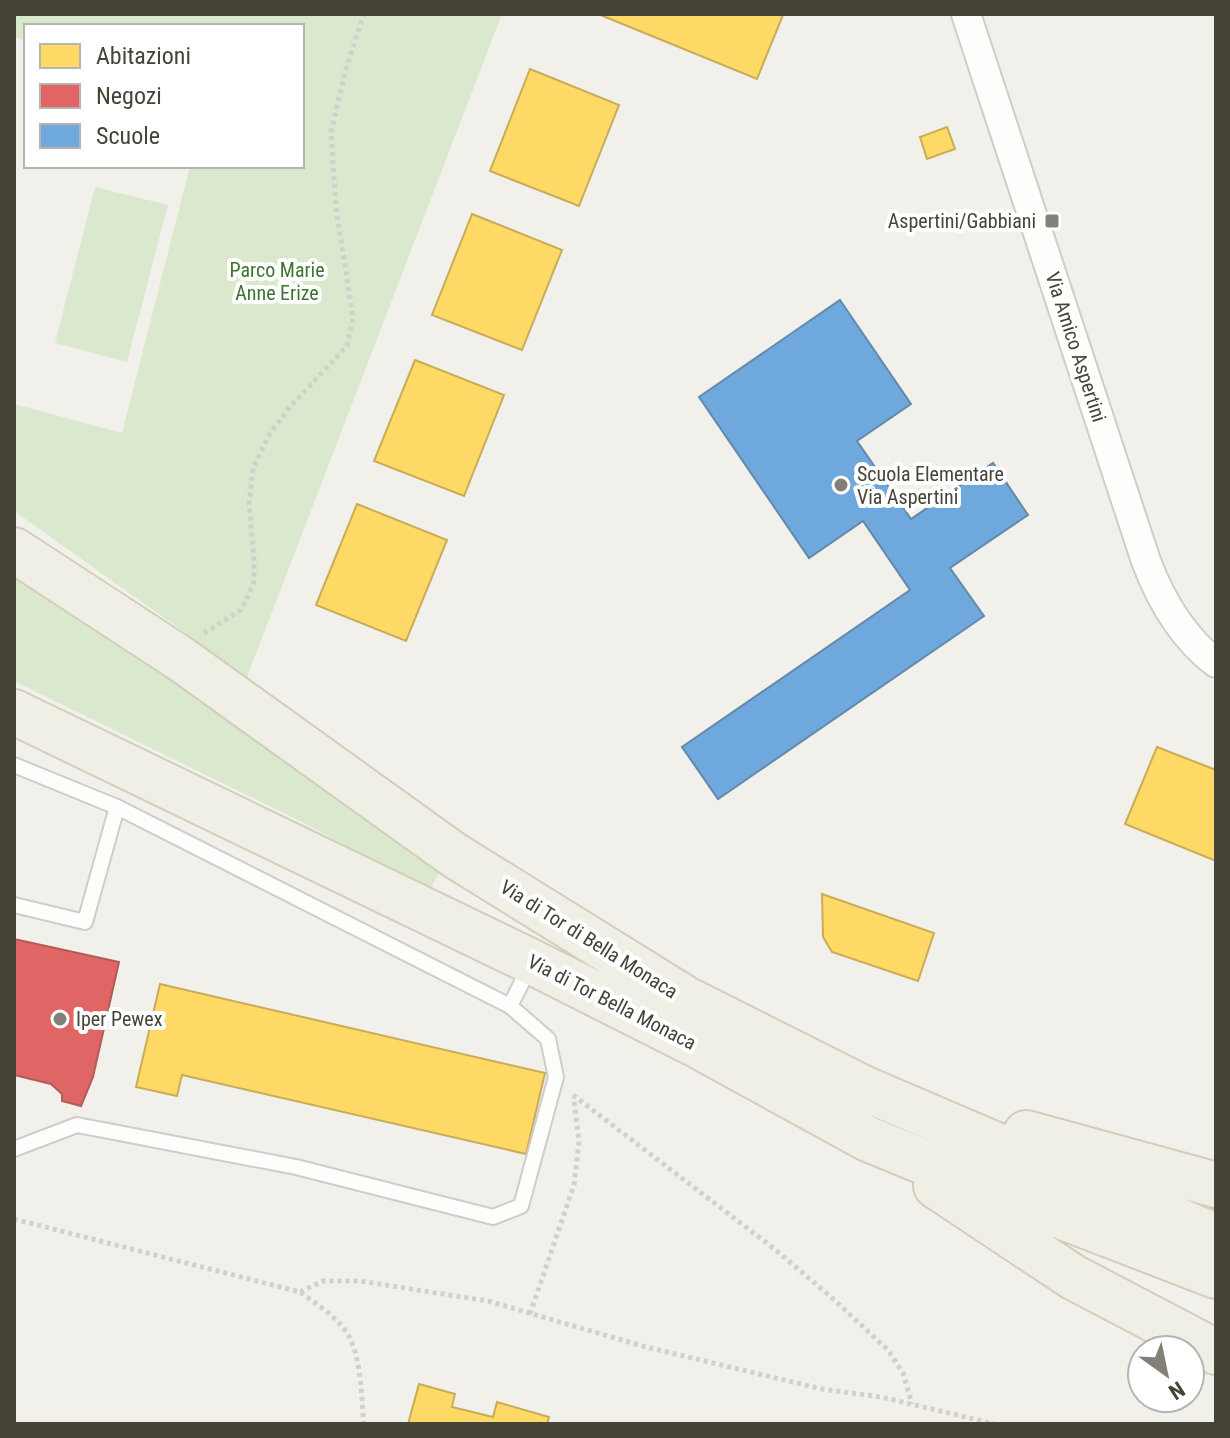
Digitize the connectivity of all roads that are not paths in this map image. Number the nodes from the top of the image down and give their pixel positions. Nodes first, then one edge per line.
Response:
1 (966, 14) edge
2 (14, 550) edge
3 (1216, 663) edge
4 (14, 712) edge
5 (14, 765) edge
6 (117, 807) junction
7 (14, 905) edge
8 (532, 962) junction
9 (510, 1006) junction
10 (863, 1088) junction
11 (868, 1139) junction
12 (14, 1149) edge
13 (1216, 1185) edge
14 (1216, 1236) edge
15 (1216, 1276) edge
16 (1216, 1352) edge

1 - 3 street, Via Amico Aspertini
2 - 10 main road, Via di Tor di Bella Monaca
4 - 8 main road, Via di Tor Bella Monaca
5 - 6 lane
6 - 7 lane
6 - 9 lane
8 - 9 lane
8 - 11 main road, Via di Tor Bella Monaca
9 - 12 lane
10 - 13 main road
10 - 14 main road, Via di Tor di Bella Monaca
11 - 15 main road, Via di Tor Bella Monaca
11 - 16 main road

